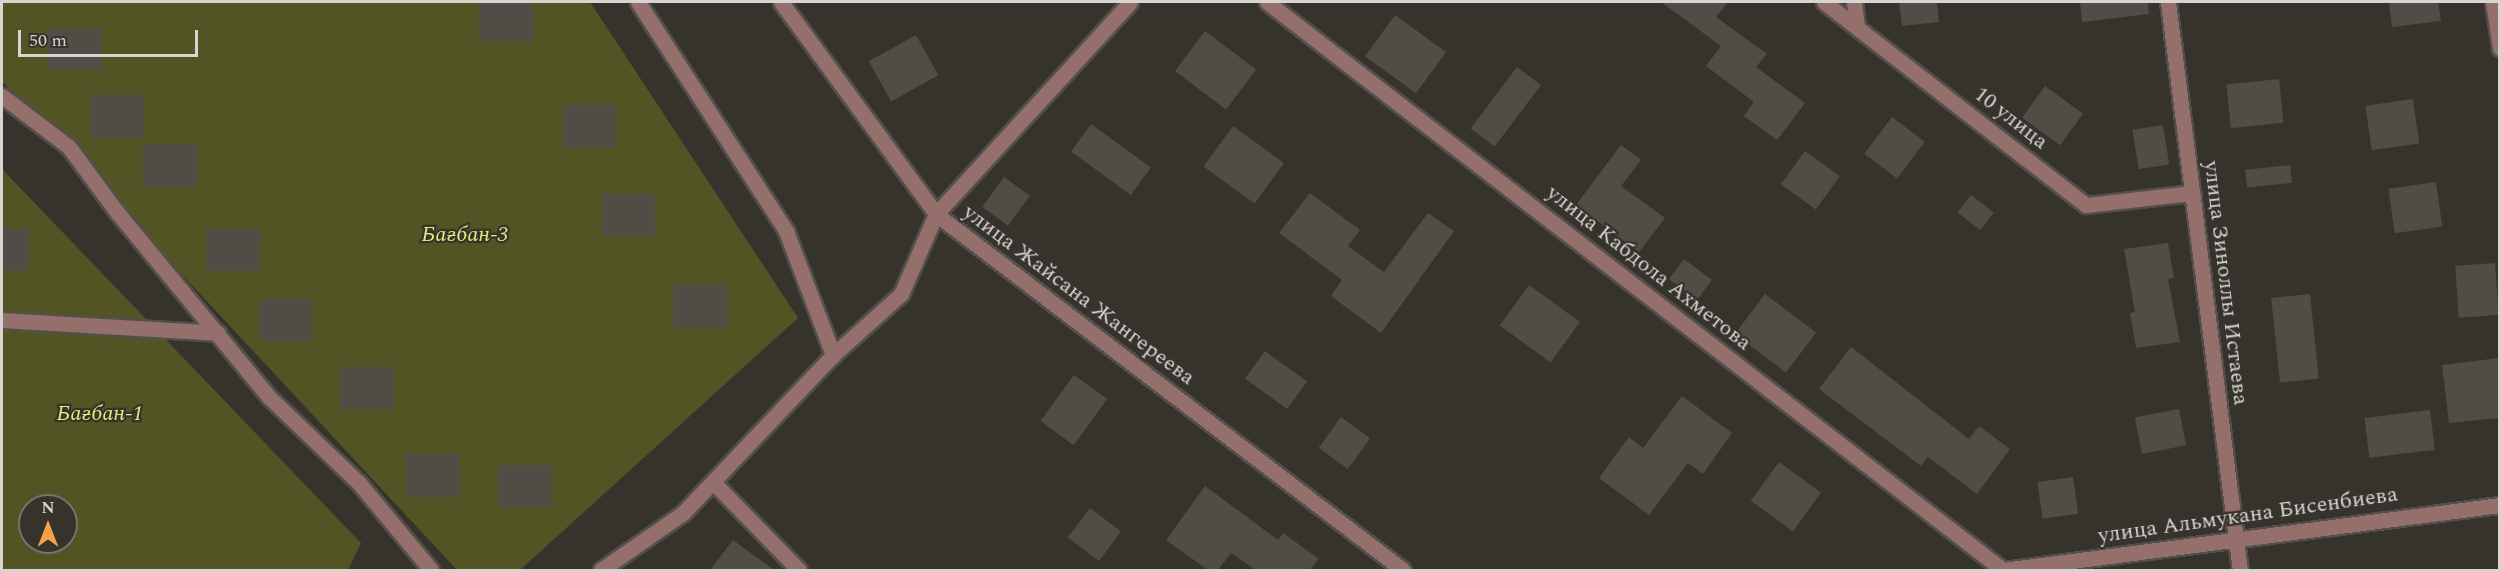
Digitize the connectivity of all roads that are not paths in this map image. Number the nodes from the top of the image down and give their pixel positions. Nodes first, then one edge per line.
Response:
1 (638, 2) edge
2 (781, 2) edge
3 (1130, 2) edge
4 (1267, 2) edge
5 (1824, 2) edge
6 (1854, 2) edge
7 (2168, 2) edge
8 (2493, 2) edge
9 (1857, 26) junction
10 (2499, 48) edge
11 (2, 96) edge
12 (2192, 193) junction
13 (936, 214) junction
14 (2, 320) edge
15 (218, 333) junction
16 (833, 355) junction
17 (713, 482) junction
18 (2499, 505) edge
19 (2235, 540) junction
20 (431, 570) edge
21 (601, 570) edge
22 (799, 570) edge
23 (1403, 570) edge
24 (2003, 570) edge
25 (2240, 570) edge

1 - 16 street
2 - 13 street, улица Жайсана Жангереева
3 - 13 street
4 - 24 street, улица Кабдола Ахметова
5 - 9 street, 10 улица
6 - 9 street
7 - 12 street, улица Зиноллы Истаева
8 - 10 street
9 - 12 street, 10 улица
11 - 15 street
12 - 19 street, улица Зиноллы Истаева
13 - 16 street
13 - 23 street, улица Жайсана Жангереева
14 - 15 street
15 - 20 street
16 - 17 street
17 - 21 street
17 - 22 street
18 - 19 street, улица Альмукана Бисенбиева
19 - 24 street, улица Альмукана Бисенбиева
19 - 25 street, улица Зиноллы Истаева

